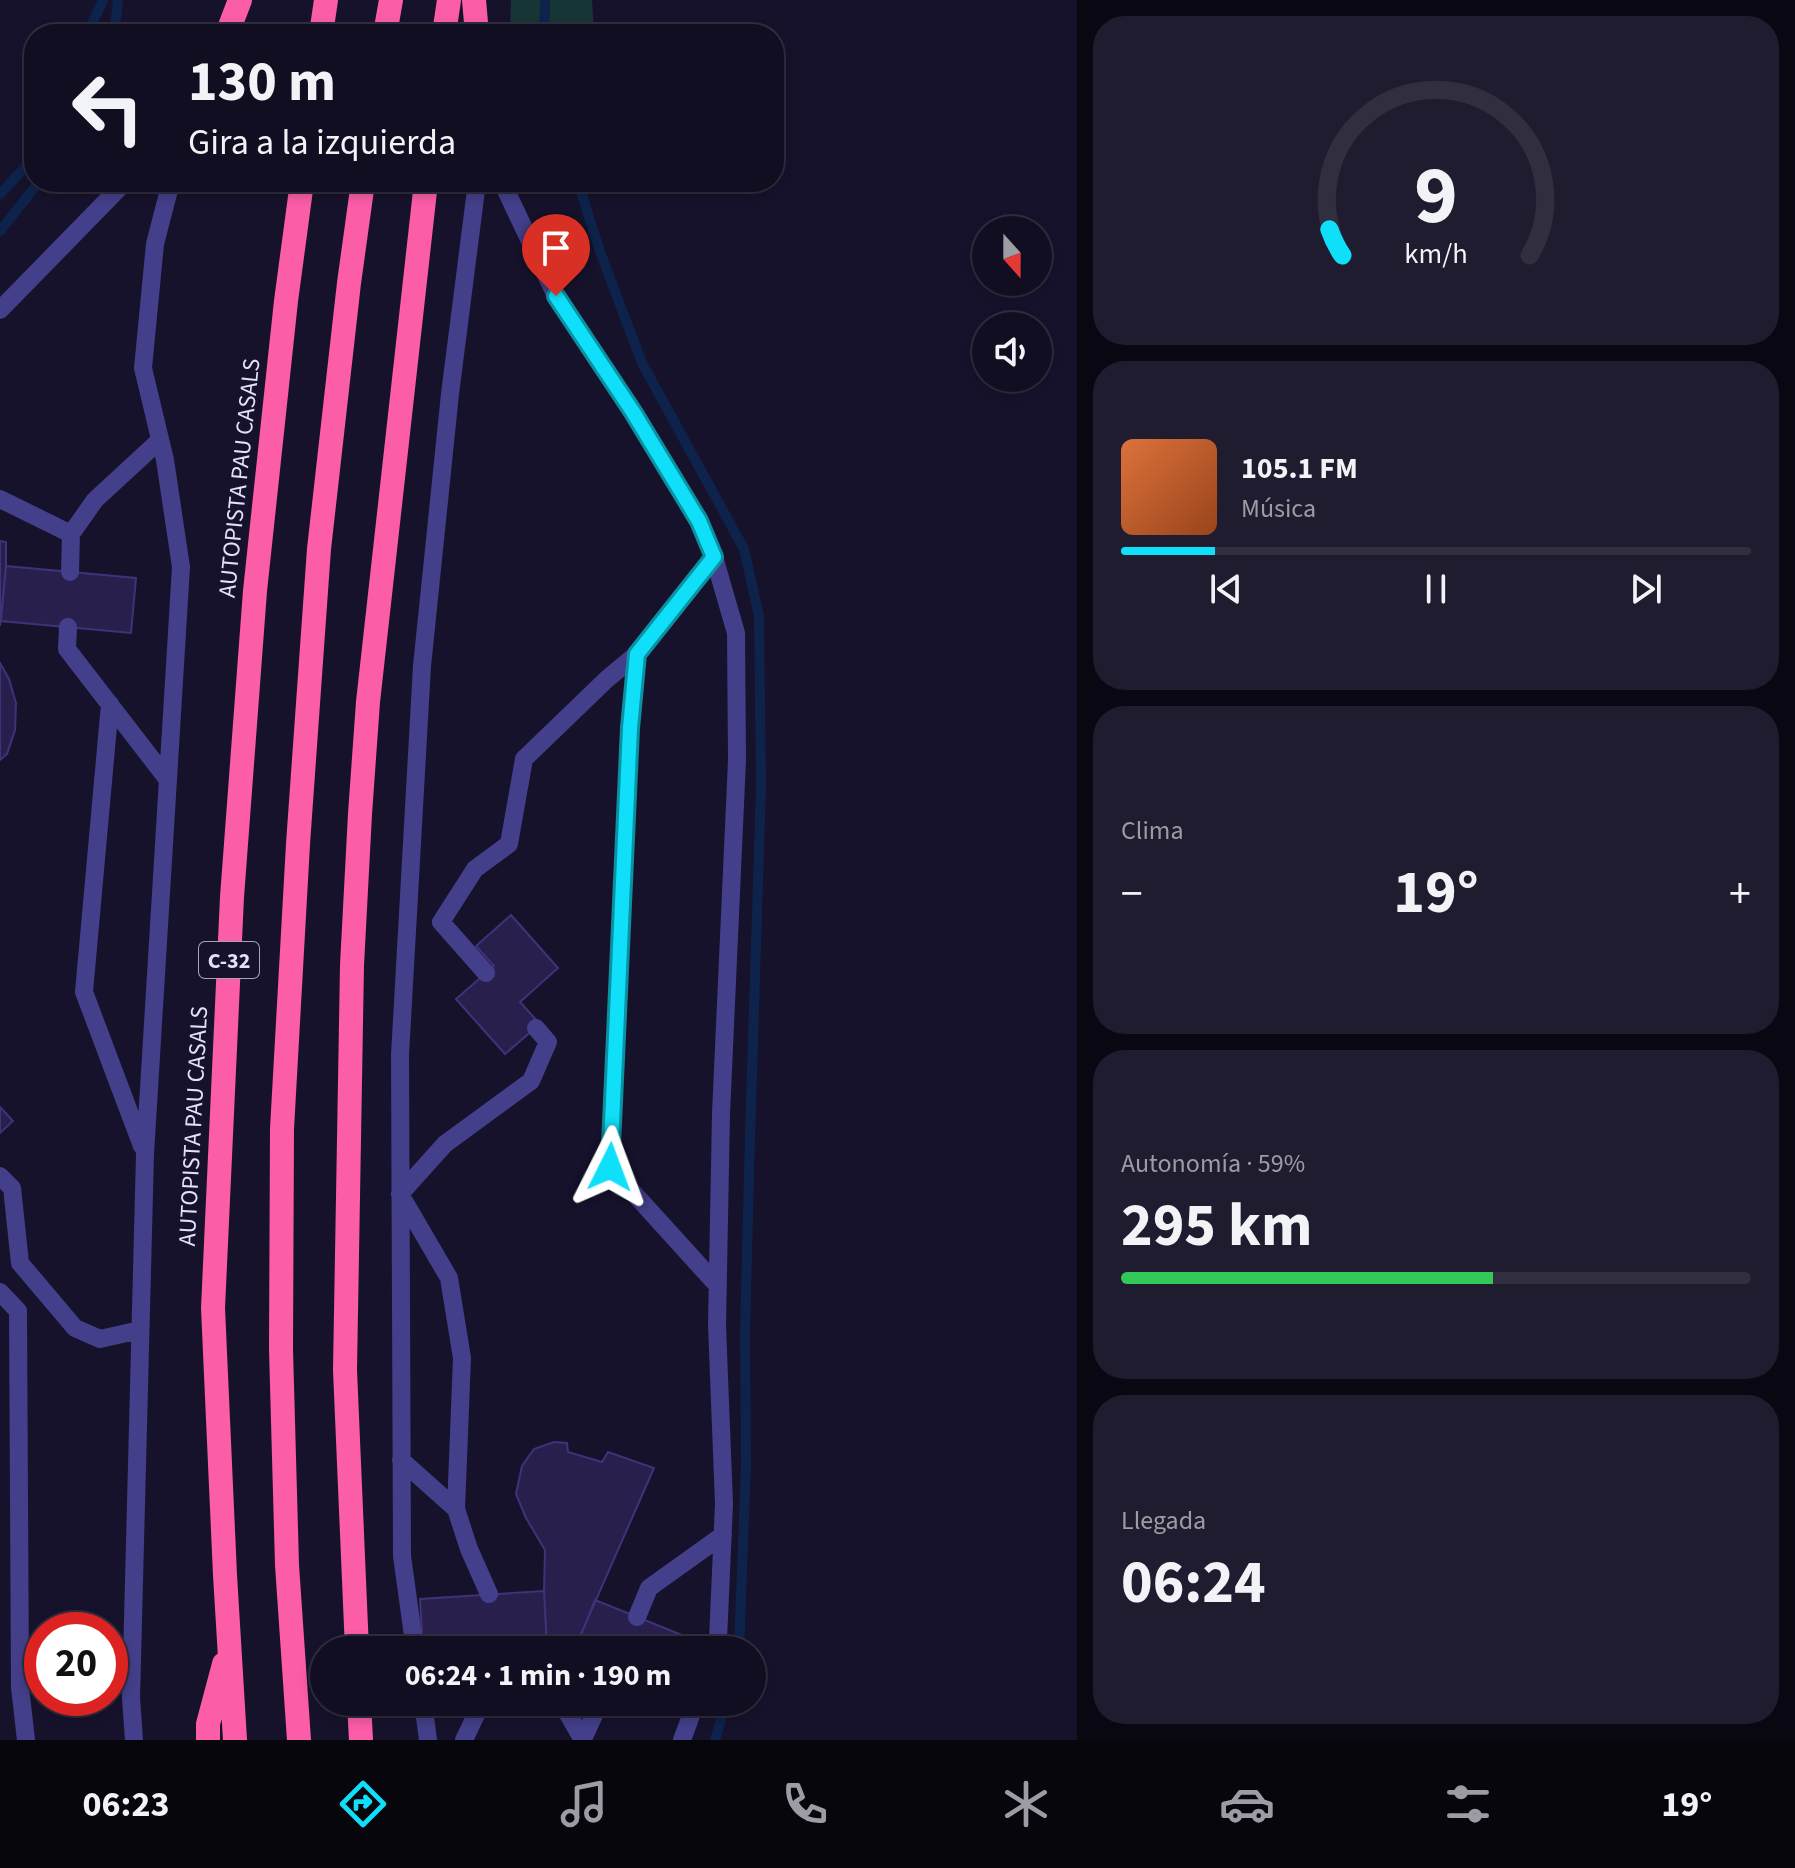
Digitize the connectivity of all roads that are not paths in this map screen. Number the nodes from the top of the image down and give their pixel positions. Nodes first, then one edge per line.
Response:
1 (240, 0) edge
2 (326, 0) edge
3 (391, 0) edge
4 (449, 0) edge
5 (474, 0) edge
6 (231, 24) edge
7 (322, 24) edge
8 (387, 24) edge
9 (445, 24) edge
10 (476, 24) edge
11 (115, 192) edge
12 (168, 192) edge
13 (301, 192) edge
14 (362, 192) edge
15 (425, 192) edge
16 (476, 192) edge
17 (507, 192) edge
18 (0, 310) edge
19 (160, 440) junction
20 (0, 499) edge
21 (71, 534) junction
22 (714, 557) junction
23 (70, 572) dead end
24 (68, 627) dead end
25 (637, 654) junction
26 (110, 704) junction
27 (168, 780) junction
28 (486, 973) dead end
29 (536, 1028) dead end
30 (145, 1154) junction
31 (0, 1176) edge
32 (400, 1194) junction
33 (718, 1286) junction
34 (0, 1292) edge
35 (140, 1330) junction
36 (401, 1460) junction
37 (456, 1509) junction
38 (723, 1535) junction
39 (489, 1594) dead end
40 (637, 1617) dead end
41 (356, 1636) edge
42 (413, 1636) edge
43 (718, 1636) edge
44 (229, 1642) junction
45 (360, 1716) edge
46 (425, 1716) edge
47 (475, 1716) edge
48 (569, 1716) edge
49 (594, 1716) edge
50 (691, 1716) edge
51 (583, 1739) edge
52 (26, 1740) edge
53 (134, 1740) edge
54 (208, 1740) edge
55 (235, 1740) edge
56 (299, 1740) edge
57 (361, 1740) edge
58 (428, 1740) edge
59 (464, 1740) edge
60 (682, 1740) edge

1 - 6 highway
2 - 7 highway
3 - 8 highway
4 - 9 highway
5 - 10 highway
11 - 18 lane
12 - 19 lane
13 - 44 highway, AUTOPISTA PAU CASALS / C-32
14 - 56 highway, C-32
15 - 41 highway
16 - 32 lane
17 - 22 lane
19 - 21 lane
19 - 27 lane
20 - 21 lane
21 - 23 lane
22 - 25 lane
22 - 33 lane
24 - 26 lane
25 - 28 lane
25 - 33 lane
26 - 27 lane
26 - 30 lane
27 - 30 lane
29 - 32 lane
30 - 35 lane
31 - 35 lane
32 - 36 lane
32 - 37 lane
33 - 38 lane
34 - 52 lane
35 - 53 lane
36 - 37 lane
36 - 42 lane
37 - 39 lane
38 - 40 lane
38 - 43 lane
44 - 54 highway
44 - 55 highway, AUTOPISTA PAU CASALS / C-32
45 - 57 highway
46 - 58 lane
47 - 59 lane
48 - 51 lane
49 - 51 lane
50 - 60 lane

